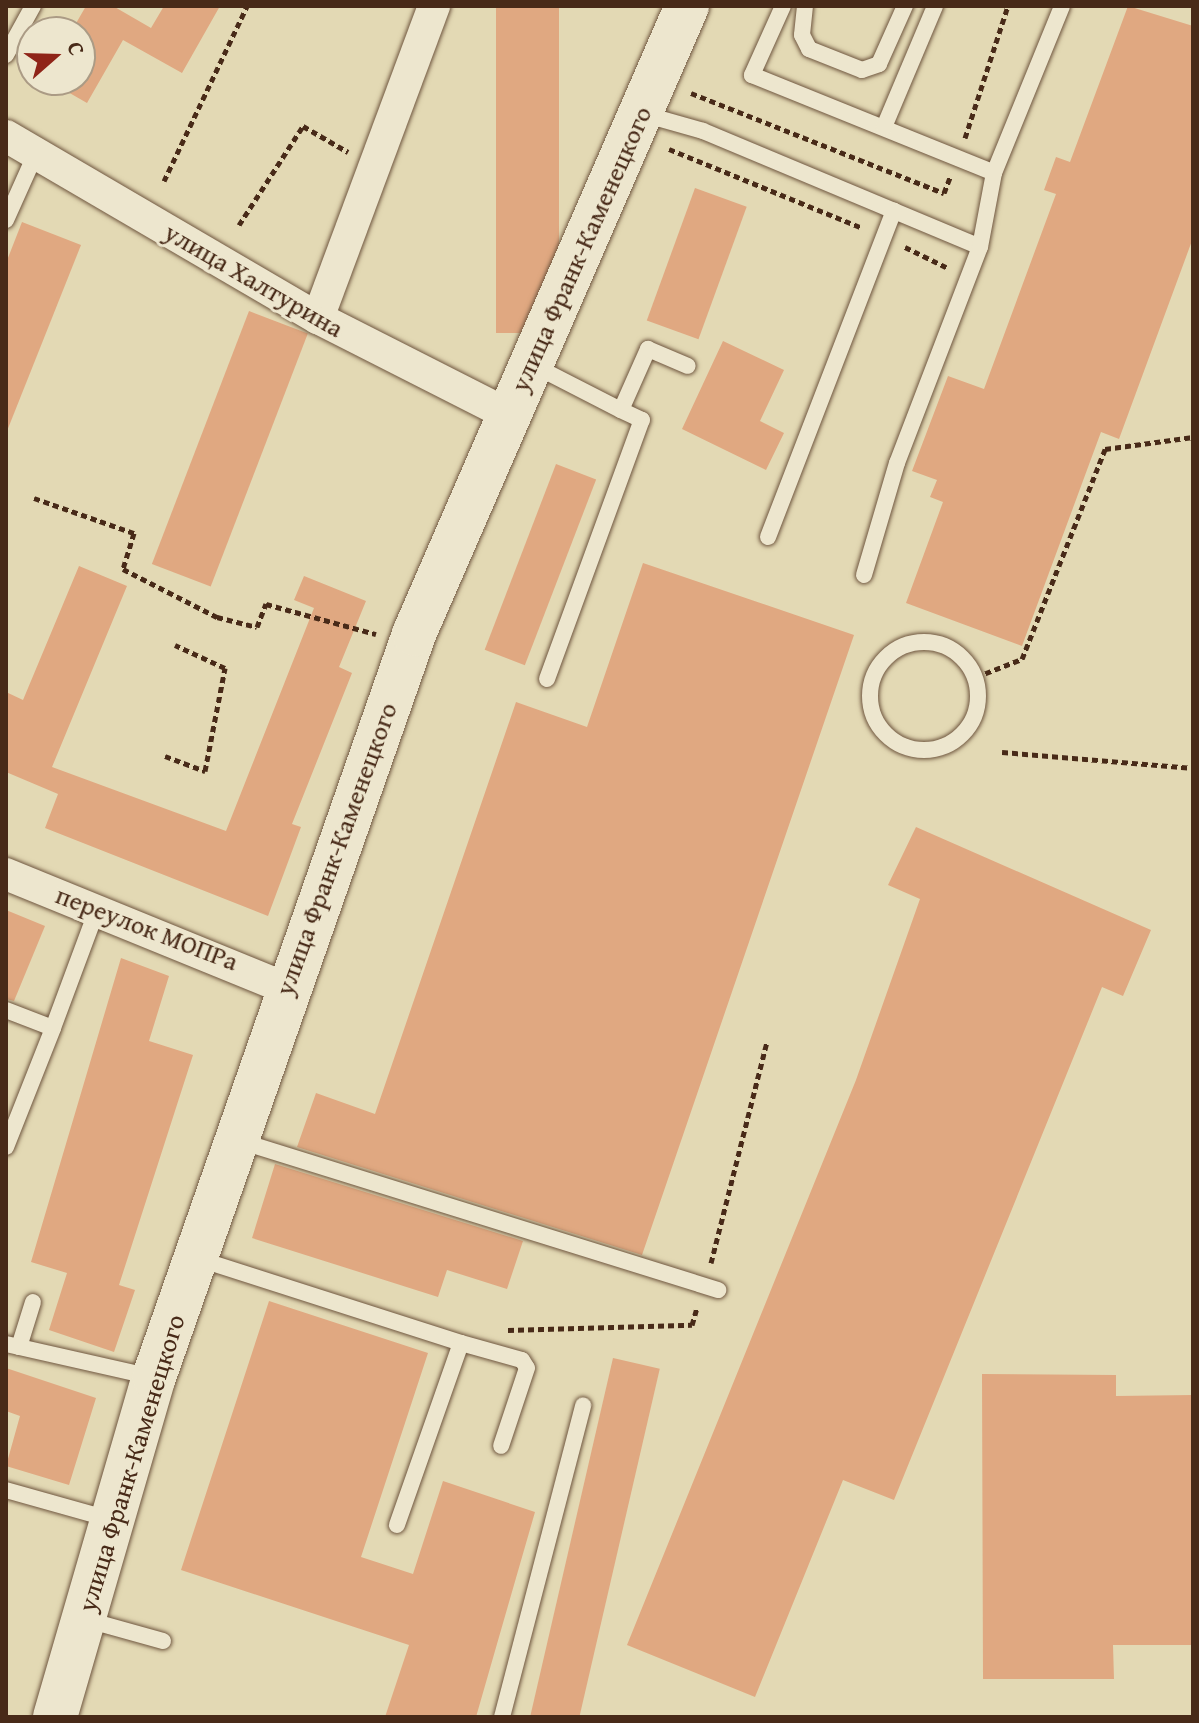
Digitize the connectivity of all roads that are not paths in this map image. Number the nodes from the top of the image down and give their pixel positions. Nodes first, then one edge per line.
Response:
1 (33, 6) edge
2 (434, 6) edge
3 (687, 6) edge
4 (783, 6) edge
5 (805, 6) edge
6 (905, 6) edge
7 (935, 6) edge
8 (1062, 6) edge
9 (6, 55) edge
10 (884, 127) junction
11 (655, 131) junction
12 (6, 136) edge
13 (36, 153) junction
14 (994, 173) junction
15 (894, 211) junction
16 (6, 220) edge
17 (980, 247) junction
18 (318, 318) junction
19 (530, 363) junction
20 (688, 366) dead end
21 (621, 410) junction
22 (507, 414) junction
23 (768, 537) dead end
24 (864, 575) dead end
25 (976, 677) joint
26 (547, 679) dead end
27 (6, 874) edge
28 (97, 910) junction
29 (285, 988) junction
30 (6, 1010) edge
31 (53, 1028) junction
32 (234, 1140) junction
33 (6, 1147) edge
34 (194, 1258) junction
35 (711, 1288) road end
36 (33, 1302) dead end
37 (466, 1344) junction
38 (13, 1346) edge
39 (154, 1377) junction
40 (583, 1405) dead end
41 (501, 1446) dead end
42 (6, 1490) edge
43 (111, 1519) junction
44 (397, 1525) dead end
45 (83, 1619) junction
46 (163, 1641) dead end
47 (59, 1712) edge
48 (502, 1717) edge

1 - 9 lane
2 - 18 street
3 - 11 main road, улица Франк-Каменецкого
4 - 10 lane
5 - 6 lane
7 - 10 lane
8 - 14 lane
10 - 14 lane
11 - 15 lane
11 - 19 main road, улица Франк-Каменецкого
12 - 13 street, улица Халтурина
13 - 16 lane
13 - 18 street, улица Халтурина
14 - 17 lane
15 - 17 lane
15 - 23 lane
17 - 24 lane
18 - 22 street, улица Халтурина
19 - 21 lane
19 - 22 main road, улица Франк-Каменецкого
20 - 21 lane
21 - 26 lane
22 - 29 main road, улица Франк-Каменецкого
25 - 25 lane
27 - 28 street, переулок МОПРа
28 - 29 street, переулок МОПРа
28 - 31 lane
29 - 32 main road, улица Франк-Каменецкого
30 - 31 lane
31 - 33 lane
32 - 34 main road, улица Франк-Каменецкого
32 - 35 lane
34 - 37 lane
34 - 39 main road, улица Франк-Каменецкого
36 - 38 lane
37 - 41 lane
37 - 44 lane
38 - 39 lane
39 - 43 main road, улица Франк-Каменецкого
40 - 48 lane
42 - 43 lane
43 - 45 main road, улица Франк-Каменецкого
45 - 46 lane
45 - 47 main road, улица Франк-Каменецкого

